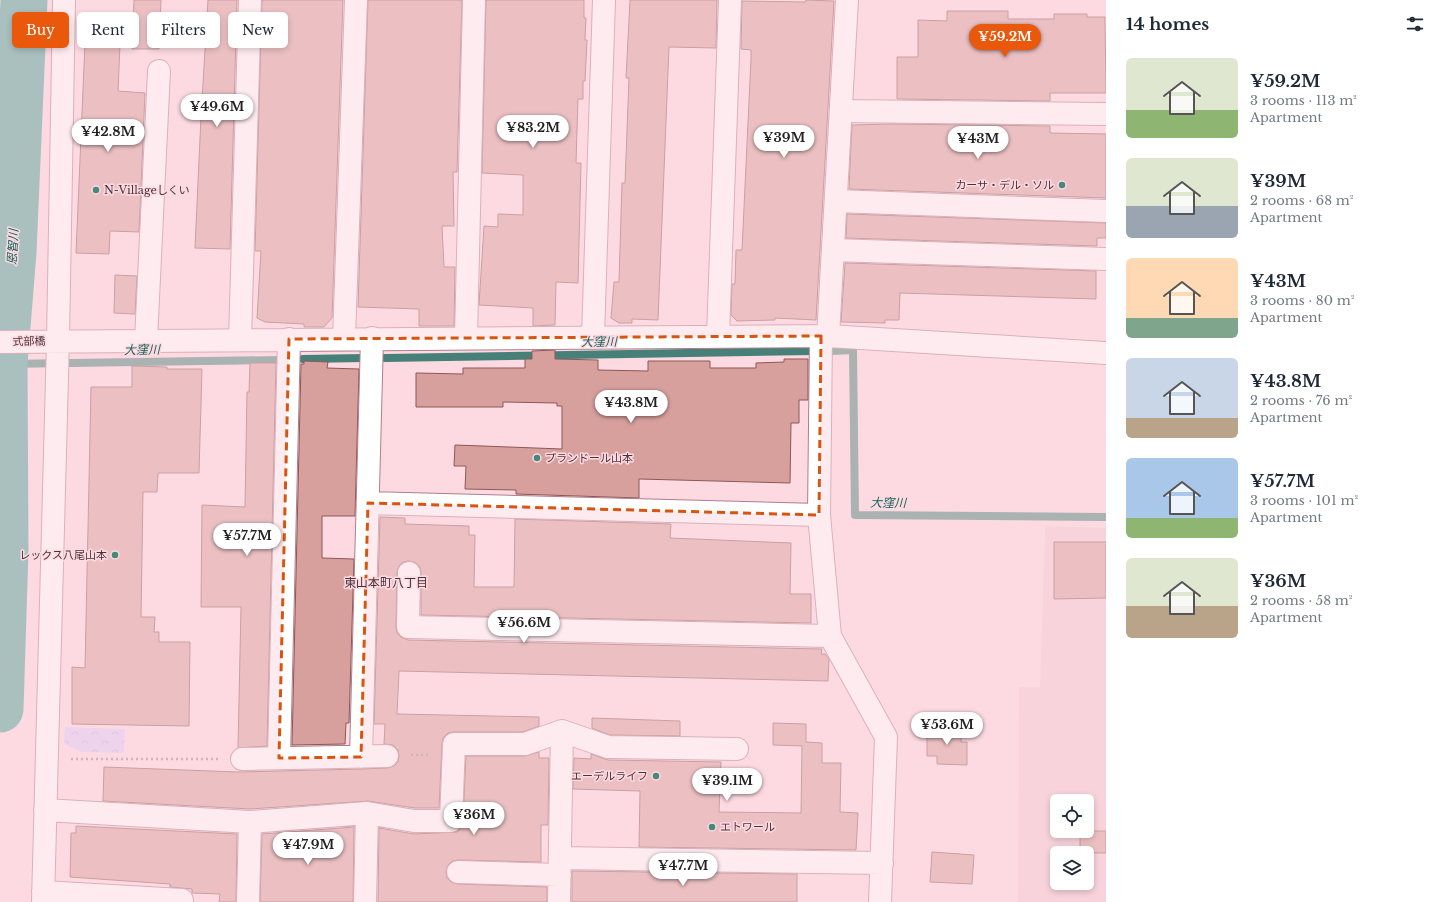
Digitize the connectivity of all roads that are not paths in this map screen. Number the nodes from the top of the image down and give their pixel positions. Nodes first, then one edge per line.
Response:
1 (64, 0) edge
2 (250, 0) edge
3 (356, 0) edge
4 (474, 0) edge
5 (604, 0) edge
6 (730, 0) edge
7 (847, 0) edge
8 (159, 71) dead end
9 (841, 111) junction
10 (1106, 114) edge
11 (836, 201) junction
12 (1106, 211) edge
13 (833, 250) junction
14 (1106, 259) edge
15 (718, 336) junction
16 (824, 336) junction
17 (593, 337) junction
18 (344, 338) junction
19 (372, 338) junction
20 (466, 338) junction
21 (240, 339) junction
22 (289, 339) junction
23 (146, 340) junction
24 (0, 342) edge
25 (58, 346) junction
26 (1106, 353) edge
27 (368, 503) junction
28 (819, 515) junction
29 (409, 573) dead end
30 (830, 636) junction
31 (562, 731) junction
32 (737, 749) dead end
33 (387, 756) road end
34 (361, 757) junction
35 (279, 758) junction
36 (242, 759) road end
37 (45, 810) junction
38 (367, 813) junction
39 (250, 822) junction
40 (882, 863) junction
41 (560, 867) junction
42 (458, 872) dead end
43 (43, 897) edge
44 (182, 900) dead end
45 (248, 902) edge
46 (365, 902) edge
47 (559, 902) edge
48 (880, 902) edge

1 - 25 street
2 - 21 street
3 - 18 street
4 - 20 street
5 - 17 street
6 - 15 street
7 - 9 street
8 - 23 street
9 - 10 street
9 - 11 street
11 - 12 street
11 - 13 street
13 - 14 street
13 - 16 street
15 - 16 street, 式部橋
15 - 17 street, 式部橋
16 - 26 street, 式部橋
16 - 28 street
17 - 20 street, 式部橋
18 - 19 street, 式部橋
18 - 22 street, 式部橋
19 - 20 street, 式部橋
19 - 27 street
21 - 22 street, 式部橋
21 - 23 street, 式部橋
22 - 35 street
23 - 25 street, 式部橋
24 - 25 street, 式部橋
25 - 37 street
27 - 28 street
27 - 34 street
28 - 30 street
29 - 30 street
30 - 40 street
31 - 32 street
31 - 38 street
31 - 41 street
33 - 34 street
34 - 35 street
35 - 36 street
37 - 39 street
37 - 43 street
38 - 39 street
38 - 46 street
39 - 45 street
40 - 41 street
40 - 48 street
41 - 42 street
41 - 47 street
43 - 44 street

